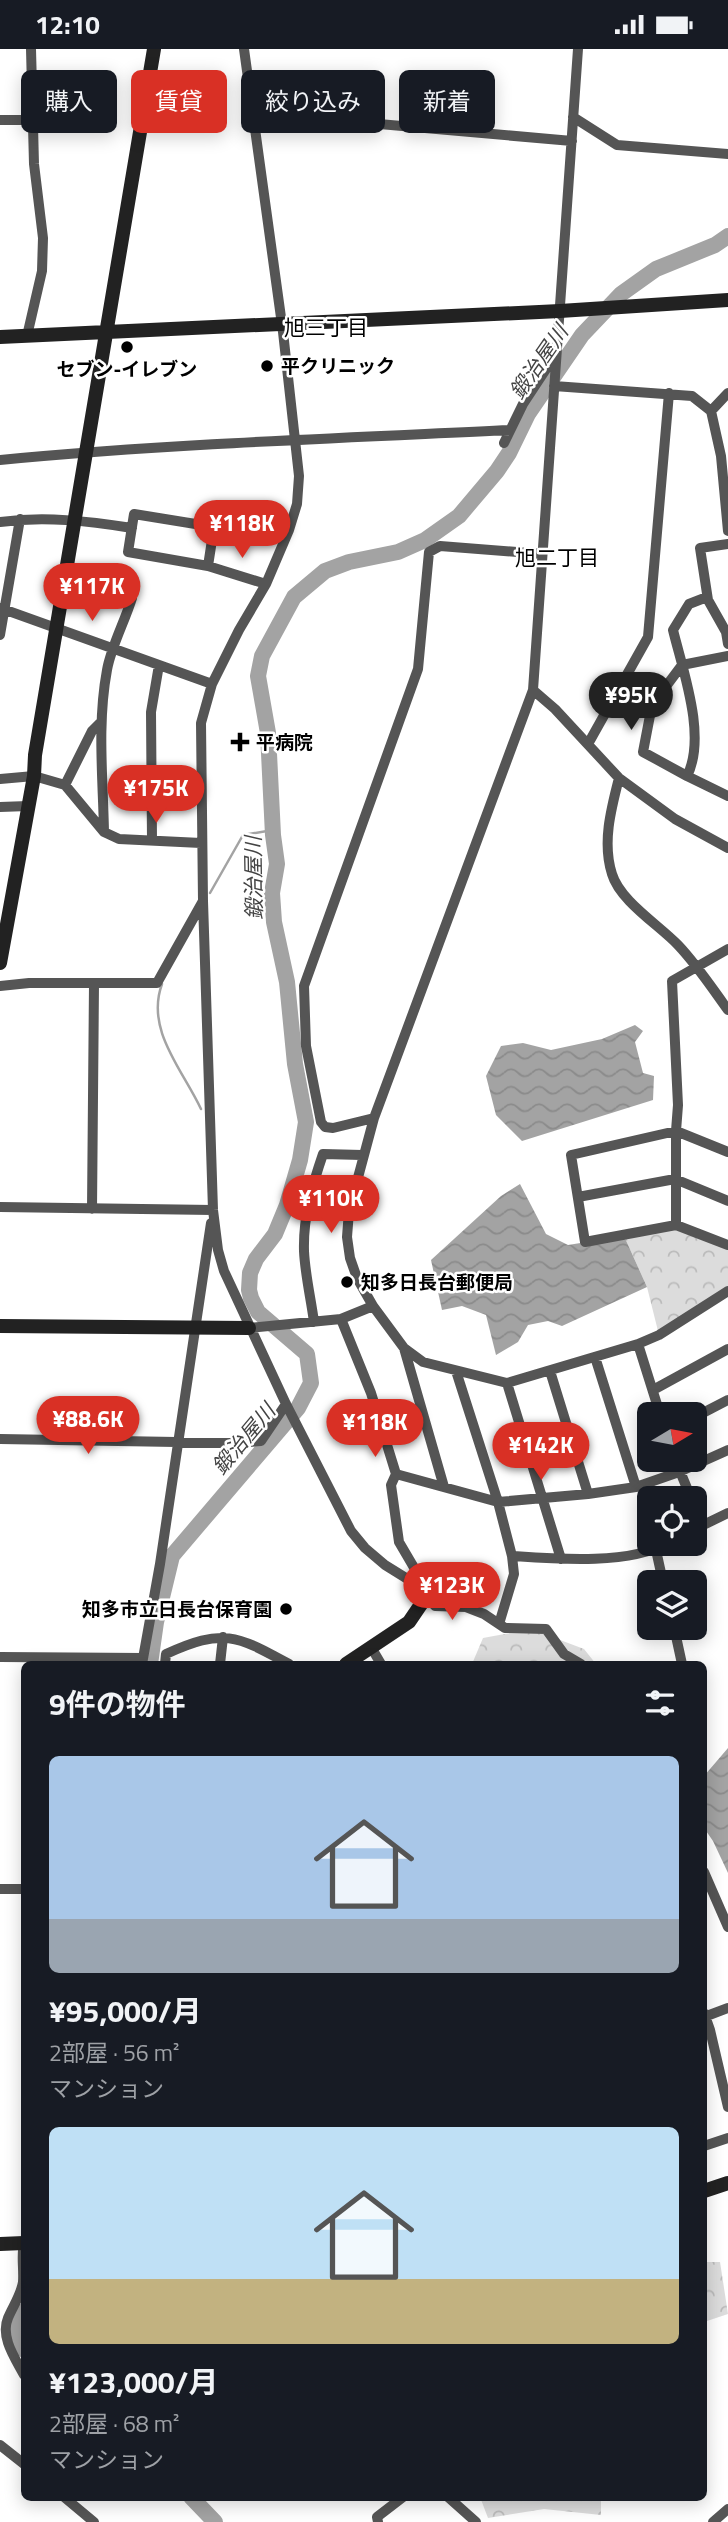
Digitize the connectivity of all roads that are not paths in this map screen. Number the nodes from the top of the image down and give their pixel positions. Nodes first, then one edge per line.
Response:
1 (31, 49) edge
2 (154, 49) edge
3 (244, 49) edge
4 (578, 49) edge
5 (31, 70) edge
6 (247, 70) edge
7 (573, 117) junction
8 (0, 120) edge
9 (21, 120) edge
10 (385, 125) edge
11 (33, 133) edge
12 (256, 133) edge
13 (572, 141) junction
14 (728, 154) edge
15 (728, 300) edge
16 (560, 311) junction
17 (281, 323) junction
18 (108, 332) junction
19 (27, 336) junction
20 (0, 337) edge
21 (556, 360) junction
22 (554, 385) junction
23 (669, 393) junction
24 (728, 393) edge
25 (711, 411) junction
26 (510, 431) junction
27 (296, 440) junction
28 (504, 443) dead end
29 (86, 452) junction
30 (0, 460) edge
31 (20, 519) junction
32 (76, 520) junction
33 (0, 521) edge
34 (132, 528) junction
35 (728, 531) edge
36 (728, 544) edge
37 (542, 554) junction
38 (208, 566) junction
39 (65, 577) junction
40 (266, 585) junction
41 (707, 597) junction
42 (2, 609) edge
43 (58, 627) junction
44 (0, 635) edge
45 (728, 644) edge
46 (115, 648) junction
47 (728, 656) edge
48 (159, 666) junction
49 (682, 666) junction
50 (212, 684) junction
51 (533, 690) junction
52 (100, 723) junction
53 (588, 744) junction
54 (34, 776) junction
55 (687, 776) junction
56 (619, 778) junction
57 (0, 779) edge
58 (65, 785) junction
59 (728, 796) edge
60 (28, 806) junction
61 (0, 807) edge
62 (104, 832) junction
63 (152, 841) junction
64 (201, 843) junction
65 (728, 848) edge
66 (202, 901) junction
67 (728, 949) edge
68 (0, 963) edge
69 (697, 967) junction
70 (94, 984) junction
71 (0, 986) edge
72 (728, 1010) edge
73 (374, 1118) junction
74 (676, 1131) junction
75 (728, 1152) edge
76 (362, 1156) junction
77 (675, 1179) junction
78 (578, 1197) junction
79 (728, 1201) edge
80 (0, 1207) edge
81 (92, 1209) junction
82 (213, 1210) junction
83 (676, 1225) junction
84 (728, 1245) edge
85 (728, 1291) edge
86 (373, 1306) junction
87 (341, 1319) junction
88 (314, 1322) junction
89 (0, 1326) edge
90 (195, 1328) junction
91 (249, 1328) junction
92 (638, 1344) junction
93 (404, 1348) junction
94 (728, 1349) edge
95 (595, 1357) junction
96 (456, 1371) junction
97 (550, 1371) junction
98 (507, 1383) junction
99 (653, 1390) junction
100 (728, 1401) edge
101 (656, 1402) edge
102 (286, 1404) junction
103 (707, 1411) edge
104 (0, 1439) edge
105 (177, 1441) junction
106 (728, 1450) edge
107 (707, 1459) edge
108 (679, 1472) joint
109 (396, 1474) junction
110 (685, 1486) edge
111 (444, 1487) junction
112 (636, 1487) junction
113 (587, 1495) junction
114 (542, 1497) junction
115 (498, 1502) junction
116 (728, 1513) edge
117 (707, 1522) edge
118 (637, 1554) edge
119 (512, 1556) junction
120 (561, 1559) junction
121 (426, 1597) junction
122 (499, 1624) junction
123 (223, 1637) junction
124 (677, 1640) edge
125 (371, 1647) junction
126 (0, 1657) edge
127 (142, 1661) edge
128 (166, 1661) edge
129 (220, 1661) edge
130 (281, 1661) edge
131 (350, 1661) edge
132 (379, 1661) edge
133 (576, 1661) edge
134 (681, 1661) edge
135 (707, 1879) edge
136 (0, 1889) edge
137 (21, 1889) edge
138 (728, 1927) edge
139 (728, 2008) edge
140 (707, 2015) edge
141 (707, 2027) edge
142 (728, 2107) edge
143 (728, 2138) edge
144 (707, 2145) edge
145 (728, 2183) edge
146 (707, 2190) edge
147 (21, 2243) edge
148 (0, 2244) edge
149 (21, 2290) edge
150 (21, 2369) edge
151 (0, 2445) edge
152 (21, 2462) edge
153 (69, 2501) edge
154 (398, 2501) edge
155 (452, 2501) edge
156 (728, 2509) edge
157 (94, 2522) edge
158 (378, 2522) edge
159 (476, 2522) edge
160 (713, 2522) edge

1 - 5 street
2 - 18 street
3 - 6 street
4 - 7 street
7 - 13 street
7 - 14 street
8 - 9 street
10 - 13 street
11 - 19 street
12 - 17 street
13 - 16 street
15 - 16 street
16 - 17 street
16 - 21 street
17 - 18 street
17 - 27 street
18 - 19 street
18 - 29 street
19 - 20 street
21 - 22 street
21 - 26 street
22 - 23 street
22 - 37 street
23 - 25 street
23 - 53 street
24 - 25 street
25 - 35 street
26 - 27 street
26 - 28 street
27 - 29 street
27 - 40 street
29 - 30 street
29 - 32 street
31 - 32 street
31 - 33 street
31 - 42 street
32 - 34 street
32 - 39 street
34 - 38 street
34 - 38 street
36 - 41 street
37 - 51 street
37 - 73 street
38 - 40 street
39 - 43 street
39 - 46 street
40 - 50 street
41 - 45 street
41 - 49 street
42 - 43 street
42 - 44 street
43 - 46 street
43 - 54 street
46 - 48 street
46 - 52 street
47 - 49 street
48 - 50 street
48 - 63 street
49 - 55 street
49 - 55 street
50 - 64 street
51 - 53 street
51 - 73 street
52 - 58 street
52 - 62 street
53 - 56 street
54 - 57 street
54 - 58 street
54 - 60 street
55 - 59 street
56 - 65 street
56 - 69 street
58 - 62 street
60 - 61 street
60 - 68 street
62 - 63 street
63 - 64 street
64 - 66 street
66 - 70 street
66 - 82 street
67 - 69 street
69 - 72 street
69 - 74 street
70 - 71 street
70 - 81 street
73 - 76 street
74 - 75 street
74 - 77 street
74 - 78 street
76 - 86 street
76 - 88 street
77 - 78 street
77 - 79 street
77 - 83 street
78 - 83 street
80 - 81 street
81 - 82 street
82 - 90 street
82 - 91 street
83 - 84 street
85 - 92 street
86 - 87 street
86 - 93 street
87 - 88 street
87 - 109 street
88 - 91 street
89 - 90 street
90 - 91 street
90 - 105 street
91 - 102 street
92 - 95 street
92 - 99 street
93 - 96 street
93 - 111 street
94 - 99 street
95 - 97 street
95 - 112 street
96 - 98 street
96 - 115 street
97 - 98 street
97 - 113 street
98 - 114 street
99 - 101 street
100 - 103 street
102 - 105 street
102 - 121 street
104 - 105 street
105 - 127 street
106 - 107 street
108 - 110 street
108 - 112 street
109 - 111 street
109 - 121 street
111 - 115 street
112 - 113 street
113 - 114 street
114 - 115 street
114 - 120 street
115 - 119 street
116 - 117 street
118 - 120 street
119 - 120 street
119 - 122 street
121 - 122 street
121 - 125 street
122 - 133 street
123 - 128 street
123 - 129 street
123 - 130 street
124 - 134 street
125 - 131 street
125 - 132 street
126 - 127 street
135 - 138 street
136 - 137 street
139 - 140 street
141 - 142 street
143 - 144 street
145 - 146 street
147 - 148 street
149 - 150 street
151 - 152 street
153 - 157 street
154 - 158 street
155 - 159 street
156 - 160 street

